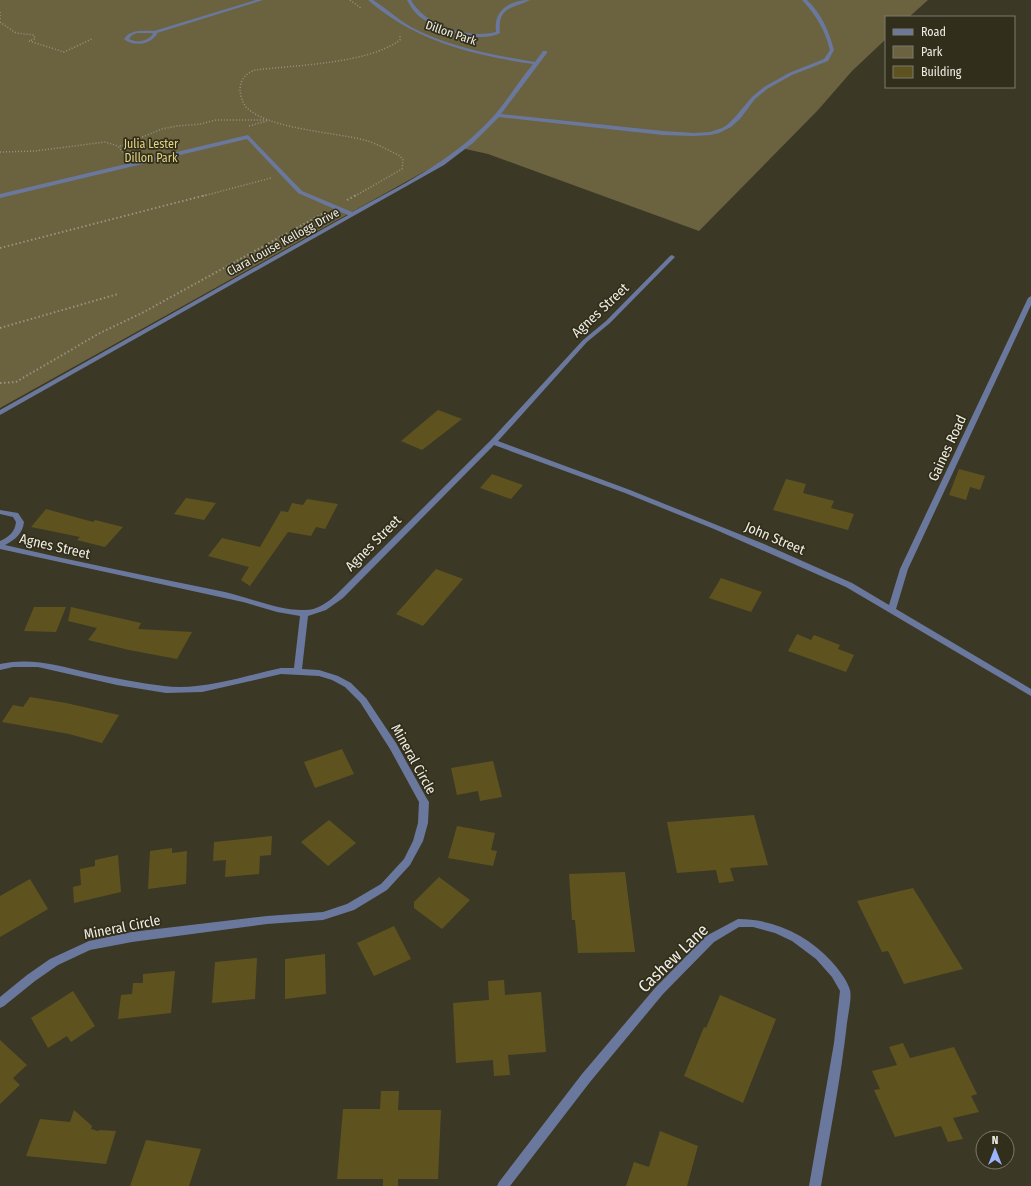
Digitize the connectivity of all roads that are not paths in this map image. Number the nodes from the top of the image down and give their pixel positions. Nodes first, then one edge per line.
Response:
1 (261, 0) edge
2 (370, 0) edge
3 (409, 0) edge
4 (528, 0) edge
5 (804, 0) edge
6 (154, 32) junction
7 (545, 52) dead end
8 (535, 63) junction
9 (498, 115) junction
10 (0, 196) edge
11 (353, 216) junction
12 (672, 256) dead end
13 (1031, 298) edge
14 (0, 413) edge
15 (493, 442) junction
16 (0, 512) edge
17 (0, 545) edge
18 (892, 610) junction
19 (304, 614) junction
20 (0, 667) edge
21 (298, 671) junction
22 (1031, 693) edge
23 (0, 1003) edge
24 (503, 1186) edge
25 (815, 1186) edge

1 - 6 street
2 - 8 street, Dillon Park
3 - 4 street
5 - 9 street
6 - 6 street
7 - 8 street, Clara Louise Kellogg Drive
8 - 9 street, Clara Louise Kellogg Drive
9 - 11 street, Clara Louise Kellogg Drive
10 - 11 street
11 - 14 street, Clara Louise Kellogg Drive
12 - 15 street, Agnes Street
13 - 18 street, Gaines Road
15 - 18 street, John Street
15 - 19 street, Agnes Street
16 - 17 street, Agnes Street
17 - 19 street, Agnes Street
18 - 22 street, John Street
19 - 21 street
20 - 21 street, Mineral Circle
21 - 23 street, Mineral Circle
24 - 25 street, Cashew Lane

